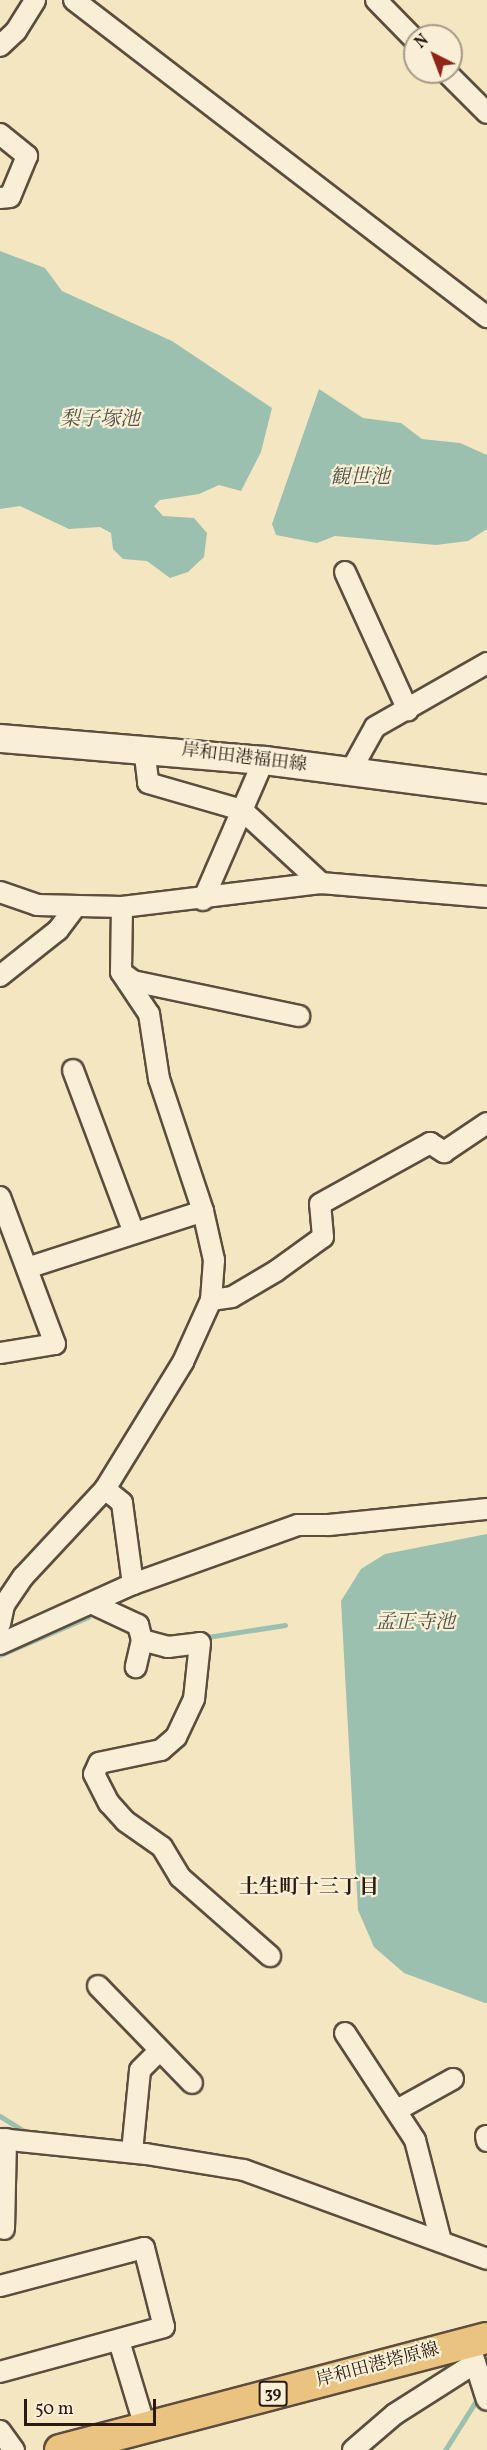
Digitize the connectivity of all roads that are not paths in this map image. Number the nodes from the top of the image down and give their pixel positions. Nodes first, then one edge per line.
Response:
1 (35, 0) edge
2 (74, 0) edge
3 (376, 0) edge
4 (403, 28) edge
5 (0, 45) edge
6 (458, 84) edge
7 (487, 113) edge
8 (0, 134) edge
9 (0, 198) edge
10 (487, 317) edge
11 (345, 572) dead end
12 (487, 663) edge
13 (408, 710) junction
14 (0, 738) edge
15 (144, 748) junction
16 (264, 760) junction
17 (350, 772) junction
18 (487, 789) edge
19 (243, 810) junction
20 (321, 883) junction
21 (0, 892) edge
22 (487, 897) edge
23 (204, 900) junction
24 (76, 906) junction
25 (122, 907) junction
26 (121, 972) junction
27 (0, 976) edge
28 (299, 1016) dead end
29 (72, 1070) dead end
30 (487, 1124) edge
31 (0, 1197) edge
32 (203, 1211) junction
33 (134, 1233) junction
34 (27, 1268) junction
35 (211, 1300) junction
36 (0, 1353) edge
37 (105, 1489) junction
38 (487, 1509) edge
39 (133, 1584) junction
40 (93, 1604) junction
41 (0, 1624) edge
42 (142, 1640) junction
43 (0, 1644) edge
44 (136, 1667) dead end
45 (270, 1956) dead end
46 (98, 1986) dead end
47 (345, 2033) dead end
48 (160, 2050) junction
49 (453, 2079) dead end
50 (192, 2083) dead end
51 (397, 2110) junction
52 (486, 2136) edge
53 (3, 2139) edge
54 (487, 2141) edge
55 (132, 2152) junction
56 (4, 2229) dead end
57 (441, 2241) junction
58 (487, 2259) edge
59 (0, 2286) edge
60 (120, 2341) junction
61 (477, 2348) edge
62 (0, 2372) edge
63 (487, 2400) edge
64 (145, 2427) junction
65 (0, 2431) edge
66 (14, 2450) edge
67 (60, 2450) edge
68 (353, 2450) edge

1 - 5 street
2 - 10 street
3 - 4 street
6 - 7 street
8 - 9 street
11 - 13 street
12 - 13 street
13 - 17 street
14 - 15 street, 岸和田港福田線
15 - 16 street, 岸和田港福田線
15 - 19 street
16 - 17 street, 岸和田港福田線
16 - 19 street
17 - 18 street, 岸和田港福田線
19 - 20 street
19 - 23 street
20 - 22 street
20 - 23 street
21 - 24 street
23 - 25 street
24 - 25 street
24 - 27 street
25 - 26 street
26 - 28 street
26 - 32 street
29 - 33 street
30 - 35 street
31 - 34 street
32 - 33 street
32 - 35 street
33 - 34 street
34 - 36 street
35 - 37 street
37 - 39 street
37 - 41 street
38 - 39 street
39 - 40 street
40 - 42 street
40 - 43 street
42 - 44 street
42 - 45 street
46 - 48 street
47 - 51 street
48 - 50 street
48 - 55 street
49 - 51 street
51 - 57 street
52 - 54 street
53 - 55 street
53 - 56 street
55 - 57 street
57 - 58 street
59 - 60 street
60 - 62 street
60 - 64 street
61 - 63 street
61 - 64 main road, 岸和田港塔原線 / 39
61 - 68 street
64 - 67 main road, 岸和田港塔原線 / 39
65 - 66 street

